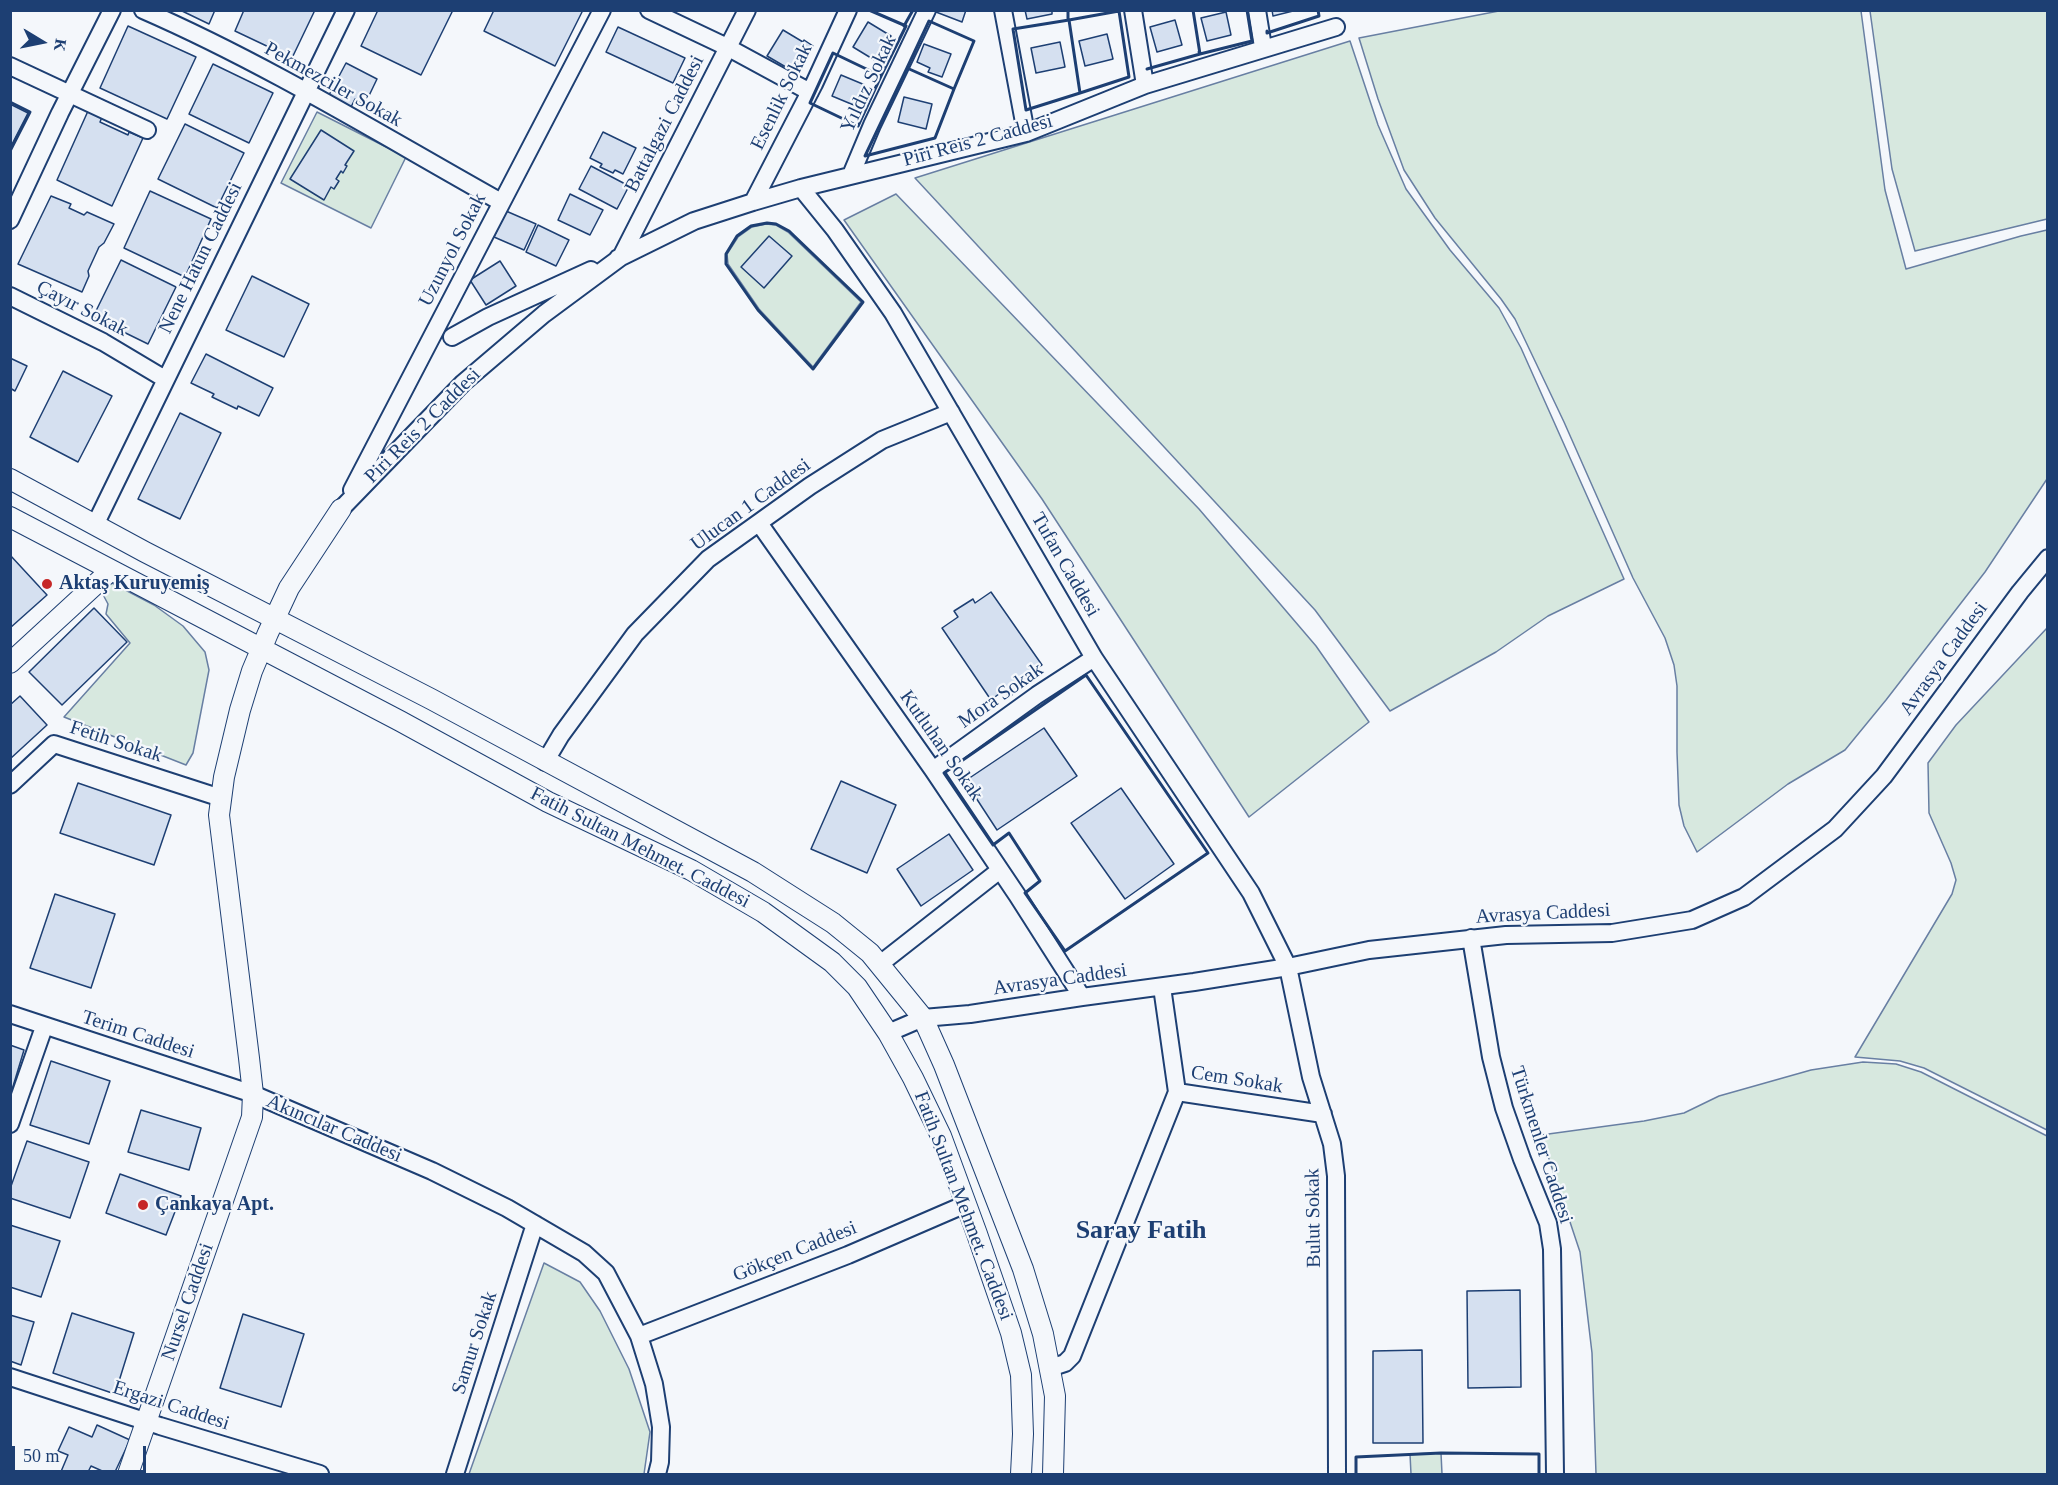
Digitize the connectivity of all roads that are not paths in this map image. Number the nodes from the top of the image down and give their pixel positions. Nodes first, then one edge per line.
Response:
1 (112, 10) edge
2 (143, 10) edge
3 (346, 10) edge
4 (602, 10) edge
5 (649, 10) edge
6 (747, 10) edge
7 (848, 10) edge
8 (927, 10) edge
9 (1004, 10) edge
10 (1133, 10) edge
11 (1257, 10) edge
12 (1336, 27) dead end
13 (728, 47) junction
14 (1263, 47) junction
15 (10, 66) edge
16 (1145, 85) junction
17 (810, 92) junction
18 (306, 93) junction
19 (70, 94) junction
20 (147, 130) dead end
21 (1026, 132) junction
22 (851, 175) junction
23 (801, 188) junction
24 (501, 202) junction
25 (753, 202) junction
26 (10, 220) edge
27 (621, 257) junction
28 (10, 296) edge
29 (452, 337) dead end
30 (165, 379) junction
31 (951, 412) junction
32 (10, 479) edge
33 (341, 510) junction
34 (10, 517) edge
35 (759, 523) junction
36 (95, 525) junction
37 (2048, 558) edge
38 (110, 571) junction
39 (268, 634) junction
40 (1094, 658) junction
41 (10, 663) edge
42 (545, 762) junction
43 (933, 770) junction
44 (10, 785) edge
45 (221, 798) junction
46 (1000, 870) junction
47 (1471, 938) junction
48 (880, 964) junction
49 (1288, 967) junction
50 (1162, 987) junction
51 (1082, 997) junction
52 (10, 1014) edge
53 (923, 1018) junction
54 (44, 1027) junction
55 (888, 1033) junction
56 (1177, 1092) junction
57 (253, 1094) junction
58 (1323, 1114) junction
59 (10, 1124) edge
60 (966, 1204) junction
61 (535, 1224) junction
62 (639, 1336) junction
63 (1050, 1368) junction
64 (10, 1377) edge
65 (146, 1421) junction
66 (128, 1474) edge
67 (320, 1474) edge
68 (455, 1474) edge
69 (657, 1474) edge
70 (1021, 1474) edge
71 (1053, 1474) edge
72 (1337, 1474) edge
73 (1555, 1474) edge

1 - 19 street
2 - 18 street, Pekmezciler Sokak
3 - 18 street, Nene Hatun Caddesi
4 - 24 street, Uzunyol Sokak
5 - 13 street
6 - 13 street, Battalgazi Caddesi
7 - 17 street, Esenlik Sokak
8 - 22 street, Yıldız Sokak
9 - 21 street
10 - 16 street
11 - 14 street
12 - 14 street, Piri Reis 2 Caddesi
13 - 17 street
13 - 27 street, Battalgazi Caddesi
14 - 16 street, Piri Reis 2 Caddesi
15 - 19 street
16 - 21 street, Piri Reis 2 Caddesi
17 - 25 street, Esenlik Sokak
18 - 24 street, Pekmezciler Sokak
18 - 30 street, Nene Hatun Caddesi
19 - 20 street
19 - 26 street
21 - 22 street, Piri Reis 2 Caddesi
22 - 23 street, Piri Reis 2 Caddesi
23 - 25 street, Piri Reis 2 Caddesi
23 - 31 street, Tufan Caddesi
24 - 33 street, Uzunyol Sokak
25 - 27 street, Piri Reis 2 Caddesi
27 - 29 street, Piri Reis 2 Caddesi
27 - 33 street, Piri Reis 2 Caddesi
28 - 30 street, Çayır Sokak
30 - 36 street, Nene Hatun Caddesi
31 - 35 street, Ulucan 1 Caddesi
31 - 40 street, Tufan Caddesi
32 - 36 street, Fatih Sultan Mehmet. Caddesi
33 - 39 street, Piri Reis 2 Caddesi
34 - 38 street, Fatih Sultan Mehmet. Caddesi
35 - 42 street, Ulucan 1 Caddesi
35 - 43 street, Kutluhan Sokak
36 - 39 street, Fatih Sultan Mehmet. Caddesi
37 - 47 street, Avrasya Caddesi
38 - 39 street, Fatih Sultan Mehmet. Caddesi
38 - 41 street
39 - 42 street, Fatih Sultan Mehmet. Caddesi
39 - 45 street, Akıncılar Caddesi
39 - 55 street, Fatih Sultan Mehmet. Caddesi
40 - 43 street, Mora Sokak
40 - 49 street, Tufan Caddesi
42 - 48 street, Fatih Sultan Mehmet. Caddesi
43 - 46 street, Kutluhan Sokak
44 - 45 street, Fetih Sokak
45 - 57 street, Akıncılar Caddesi
46 - 48 street
46 - 51 street, Kutluhan Sokak
47 - 49 street, Avrasya Caddesi
47 - 73 street, Türkmenler Caddesi
48 - 53 street, Fatih Sultan Mehmet. Caddesi
49 - 50 street, Avrasya Caddesi
49 - 58 street, Bulut Sokak
50 - 51 street, Avrasya Caddesi
50 - 56 street, Cem Sokak
51 - 53 street, Avrasya Caddesi
52 - 54 street, Terim Caddesi
53 - 55 street, Avrasya Caddesi
53 - 63 street, Fatih Sultan Mehmet. Caddesi
54 - 57 street, Terim Caddesi
54 - 59 street
55 - 60 street, Fatih Sultan Mehmet. Caddesi
56 - 58 street, Cem Sokak
56 - 63 street
57 - 61 street, Akıncılar Caddesi
57 - 65 street, Nursel Caddesi
58 - 72 street, Bulut Sokak
60 - 62 street, Gökçen Caddesi
60 - 70 street, Fatih Sultan Mehmet. Caddesi
61 - 62 street, Akıncılar Caddesi
61 - 68 street, Samur Sokak
62 - 69 street, Akıncılar Caddesi
63 - 71 street, Fatih Sultan Mehmet. Caddesi
64 - 65 street, Ergazi Caddesi
65 - 66 street, Nursel Caddesi
65 - 67 street, Ergazi Caddesi

